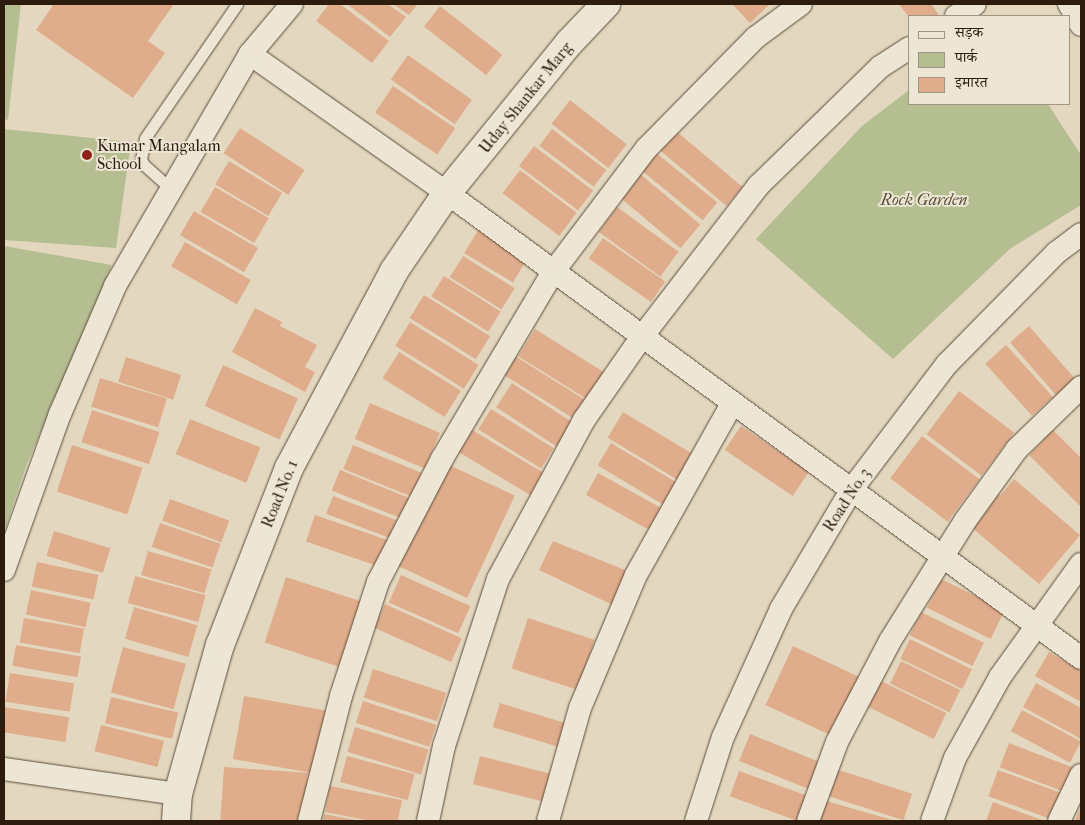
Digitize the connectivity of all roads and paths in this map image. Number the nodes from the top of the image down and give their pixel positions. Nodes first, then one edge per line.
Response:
1 (237, 4) edge
2 (292, 4) edge
3 (606, 4) edge
4 (801, 4) edge
5 (975, 4) edge
6 (1069, 4) edge
7 (958, 15) edge
8 (1081, 25) edge
9 (908, 49) edge
10 (250, 54) junction
11 (172, 190) junction
12 (447, 193) junction
13 (1081, 234) edge
14 (553, 272) junction
15 (641, 338) junction
16 (1081, 387) edge
17 (732, 404) junction
18 (852, 489) junction
19 (943, 557) junction
20 (1081, 564) edge
21 (4, 570) edge
22 (1036, 625) junction
23 (1081, 658) edge
24 (4, 769) edge
25 (1081, 775) edge
26 (178, 794) junction
27 (176, 821) edge
28 (310, 821) edge
29 (428, 821) edge
30 (548, 821) edge
31 (696, 821) edge
32 (808, 821) edge
33 (932, 821) edge
34 (1059, 821) edge

1 - 11 lane
2 - 10 street
3 - 12 street, Uday Shankar Marg
4 - 14 street
5 - 7 street
6 - 8 street
9 - 15 street
10 - 11 street
10 - 12 street
11 - 21 street
12 - 14 street
12 - 26 street, Road No. 1
13 - 18 street, Road No. 3
14 - 15 street
14 - 28 street
15 - 17 street
15 - 29 street
16 - 19 street
17 - 18 street
17 - 30 street
18 - 19 street
18 - 31 street, Road No. 3
19 - 22 street
19 - 32 street
20 - 22 street
22 - 23 street
22 - 33 street
24 - 26 street
25 - 34 street
26 - 27 street, Road No. 1

